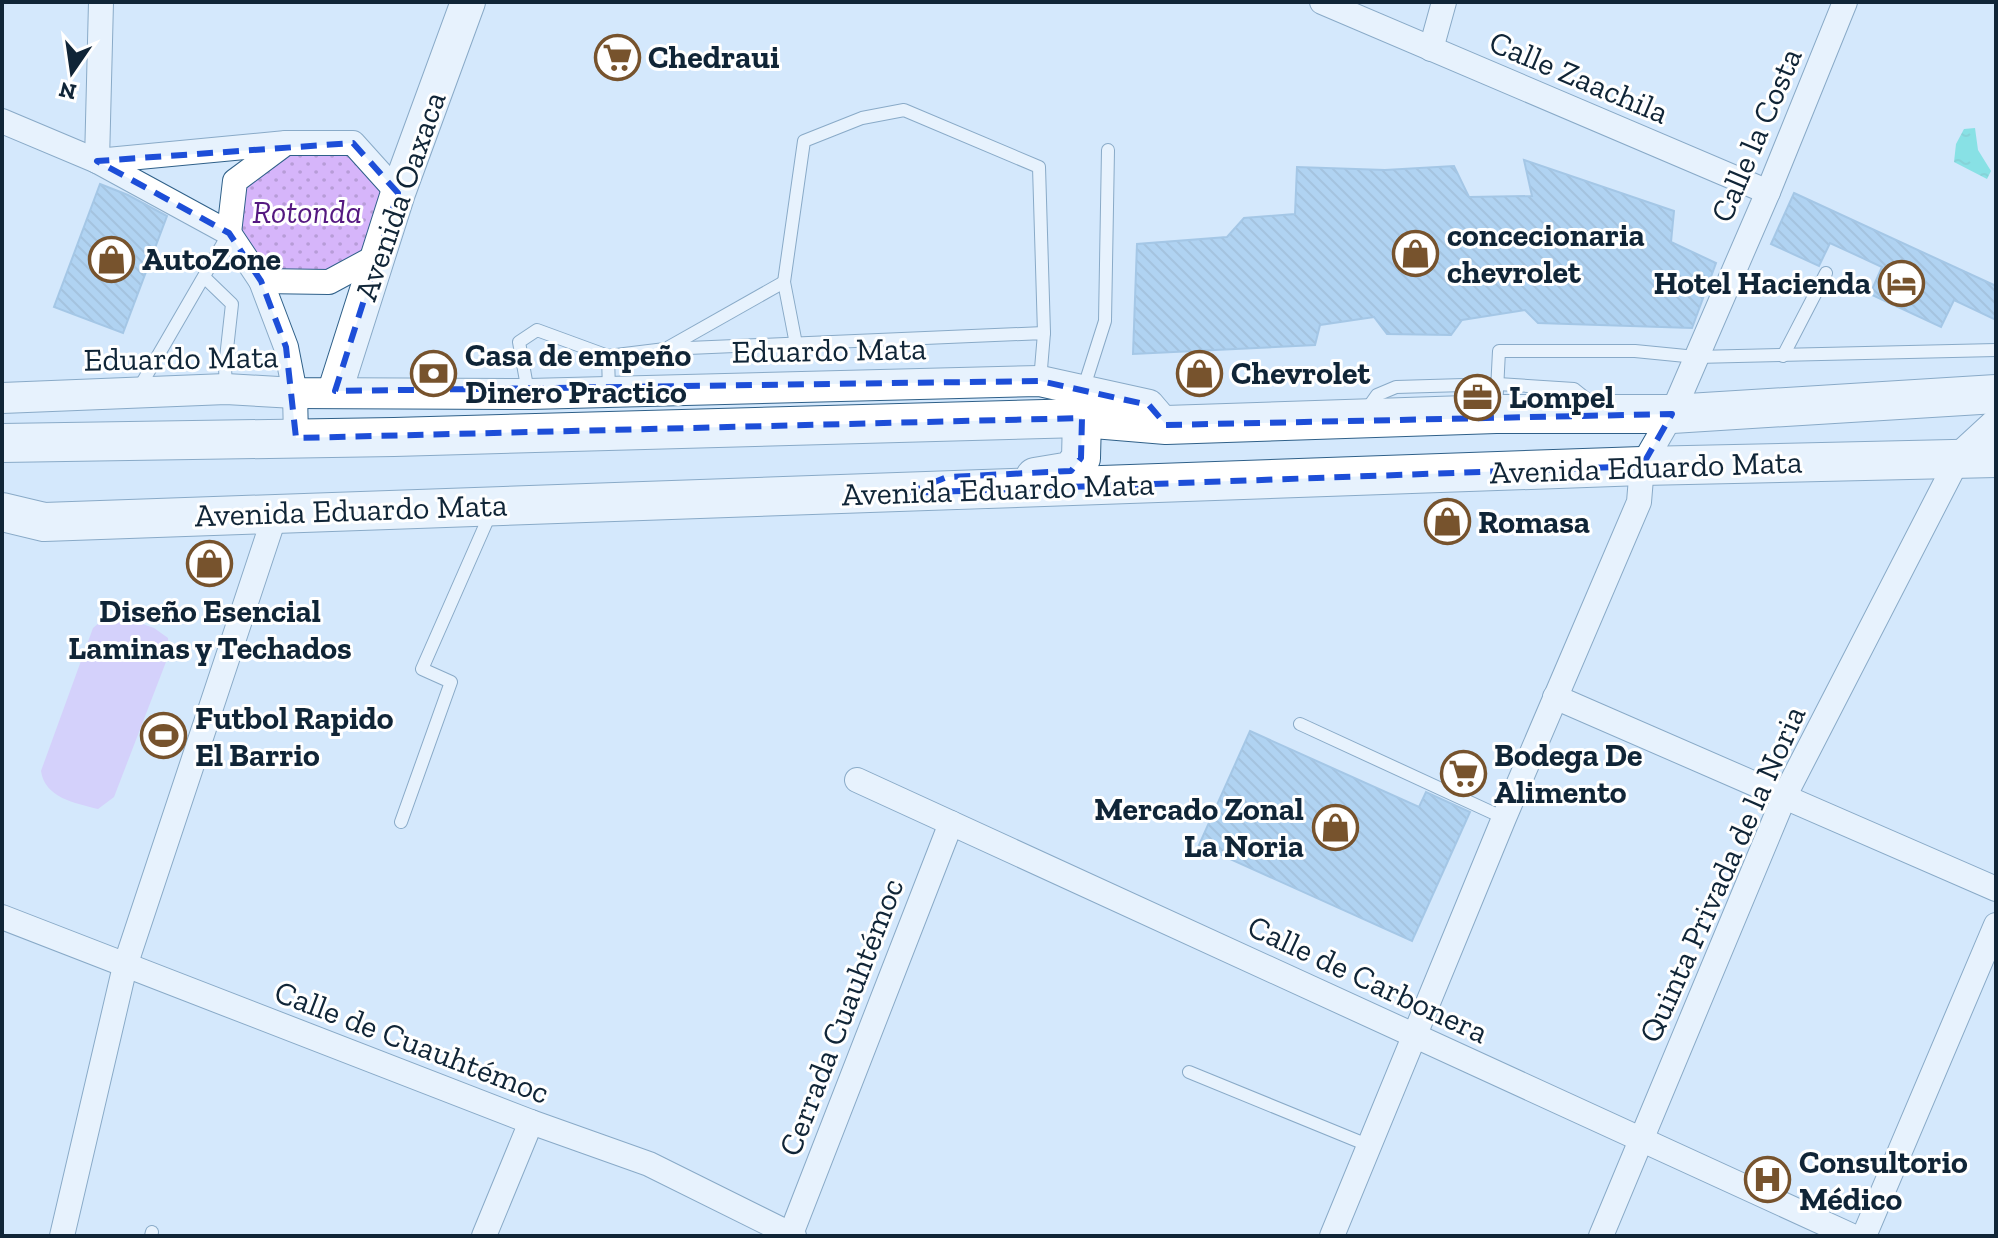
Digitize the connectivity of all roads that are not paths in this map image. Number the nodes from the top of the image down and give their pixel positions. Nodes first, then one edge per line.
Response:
1 (101, 2) edge
2 (468, 2) edge
3 (1322, 2) edge
4 (1444, 2) edge
5 (1845, 2) edge
6 (1431, 49) junction
7 (2, 121) edge
8 (286, 143) junction
9 (1108, 150) dead end
10 (97, 161) junction
11 (1768, 192) junction
12 (398, 193) junction
13 (229, 233) junction
14 (379, 255) junction
15 (1826, 273) dead end
16 (204, 277) junction
17 (261, 281) junction
18 (784, 282) junction
19 (1044, 333) junction
20 (796, 344) junction
21 (665, 349) junction
22 (1996, 350) edge
23 (608, 356) junction
24 (1783, 356) junction
25 (1696, 357) junction
26 (1040, 381) junction
27 (226, 389) junction
28 (335, 391) junction
29 (609, 391) junction
30 (295, 393) junction
31 (136, 394) junction
32 (529, 394) junction
33 (1996, 394) edge
34 (2, 398) edge
35 (1497, 399) junction
36 (1083, 404) junction
37 (1672, 414) junction
38 (1996, 424) edge
39 (296, 438) junction
40 (2, 443) edge
41 (1996, 458) edge
42 (1958, 459) junction
43 (1642, 466) junction
44 (907, 493) junction
45 (494, 505) junction
46 (2, 512) edge
47 (276, 512) junction
48 (44, 522) junction
49 (2, 523) edge
50 (1555, 697) junction
51 (1300, 724) dead end
52 (857, 780) dead end
53 (1785, 795) junction
54 (1504, 818) junction
55 (401, 822) dead end
56 (951, 823) junction
57 (1996, 889) edge
58 (2, 917) edge
59 (1996, 925) edge
60 (125, 966) junction
61 (1414, 1036) junction
62 (1189, 1072) dead end
63 (531, 1122) junction
64 (1643, 1140) junction
65 (1370, 1146) junction
66 (793, 1235) edge
67 (62, 1236) edge
68 (484, 1236) edge
69 (1332, 1236) edge
70 (1601, 1236) edge
71 (1852, 1236) edge
72 (1864, 1236) edge

1 - 10 street
2 - 12 main road, Avenida Oaxaca
3 - 6 street, Calle Zaachila
4 - 6 street
5 - 11 street, Calle la Costa
6 - 11 street, Calle Zaachila
7 - 10 street
8 - 10 street
8 - 12 street
8 - 13 street
9 - 36 lane
10 - 13 street
11 - 25 street, Calle la Costa
12 - 14 main road, Avenida Oaxaca
13 - 16 lane
13 - 17 street
14 - 17 street
14 - 28 main road, Avenida Oaxaca
15 - 24 lane
16 - 27 lane
16 - 31 lane
17 - 30 street
18 - 19 lane
18 - 20 lane
18 - 21 lane
19 - 20 lane
19 - 26 lane
20 - 21 lane
21 - 23 lane
22 - 24 lane
23 - 29 lane
23 - 32 lane
24 - 25 lane
25 - 35 lane
25 - 37 street, Calle la Costa
26 - 29 street, Eduardo Mata
26 - 36 street, Eduardo Mata
27 - 30 street, Eduardo Mata
27 - 31 street, Eduardo Mata
28 - 30 street, Eduardo Mata
28 - 32 street, Eduardo Mata
29 - 32 street, Eduardo Mata
30 - 39 street
31 - 34 street, Eduardo Mata
33 - 37 main road, Avenida Eduardo Mata
35 - 36 main road, Avenida Eduardo Mata
35 - 37 main road, Avenida Eduardo Mata
36 - 39 main road, Avenida Eduardo Mata
36 - 44 main road
37 - 43 street, Calle la Costa
38 - 42 street
39 - 40 main road, Avenida Eduardo Mata
41 - 42 main road, Avenida Eduardo Mata
42 - 43 main road, Avenida Eduardo Mata
42 - 53 street, Quinta Privada de la Noria
43 - 44 main road, Avenida Eduardo Mata
43 - 50 street
44 - 45 main road, Avenida Eduardo Mata
45 - 47 main road, Avenida Eduardo Mata
45 - 55 lane
46 - 48 main road, Avenida Eduardo Mata
47 - 48 main road, Avenida Eduardo Mata
47 - 60 street
48 - 49 street
50 - 53 street
50 - 54 street
51 - 54 lane
52 - 56 street, Calle de Carbonera
53 - 57 street
53 - 64 street, Quinta Privada de la Noria
54 - 61 street
56 - 61 street, Calle de Carbonera
56 - 66 street, Cerrada Cuauhtémoc
58 - 60 street, Calle de Cuauhtémoc
59 - 72 street
60 - 63 street, Calle de Cuauhtémoc
60 - 67 street
61 - 64 street, Calle de Carbonera
61 - 65 street
62 - 65 lane
63 - 66 street, Calle de Cuauhtémoc
63 - 68 street
64 - 70 street, Quinta Privada de la Noria
64 - 71 street, Calle de Carbonera
65 - 69 street

